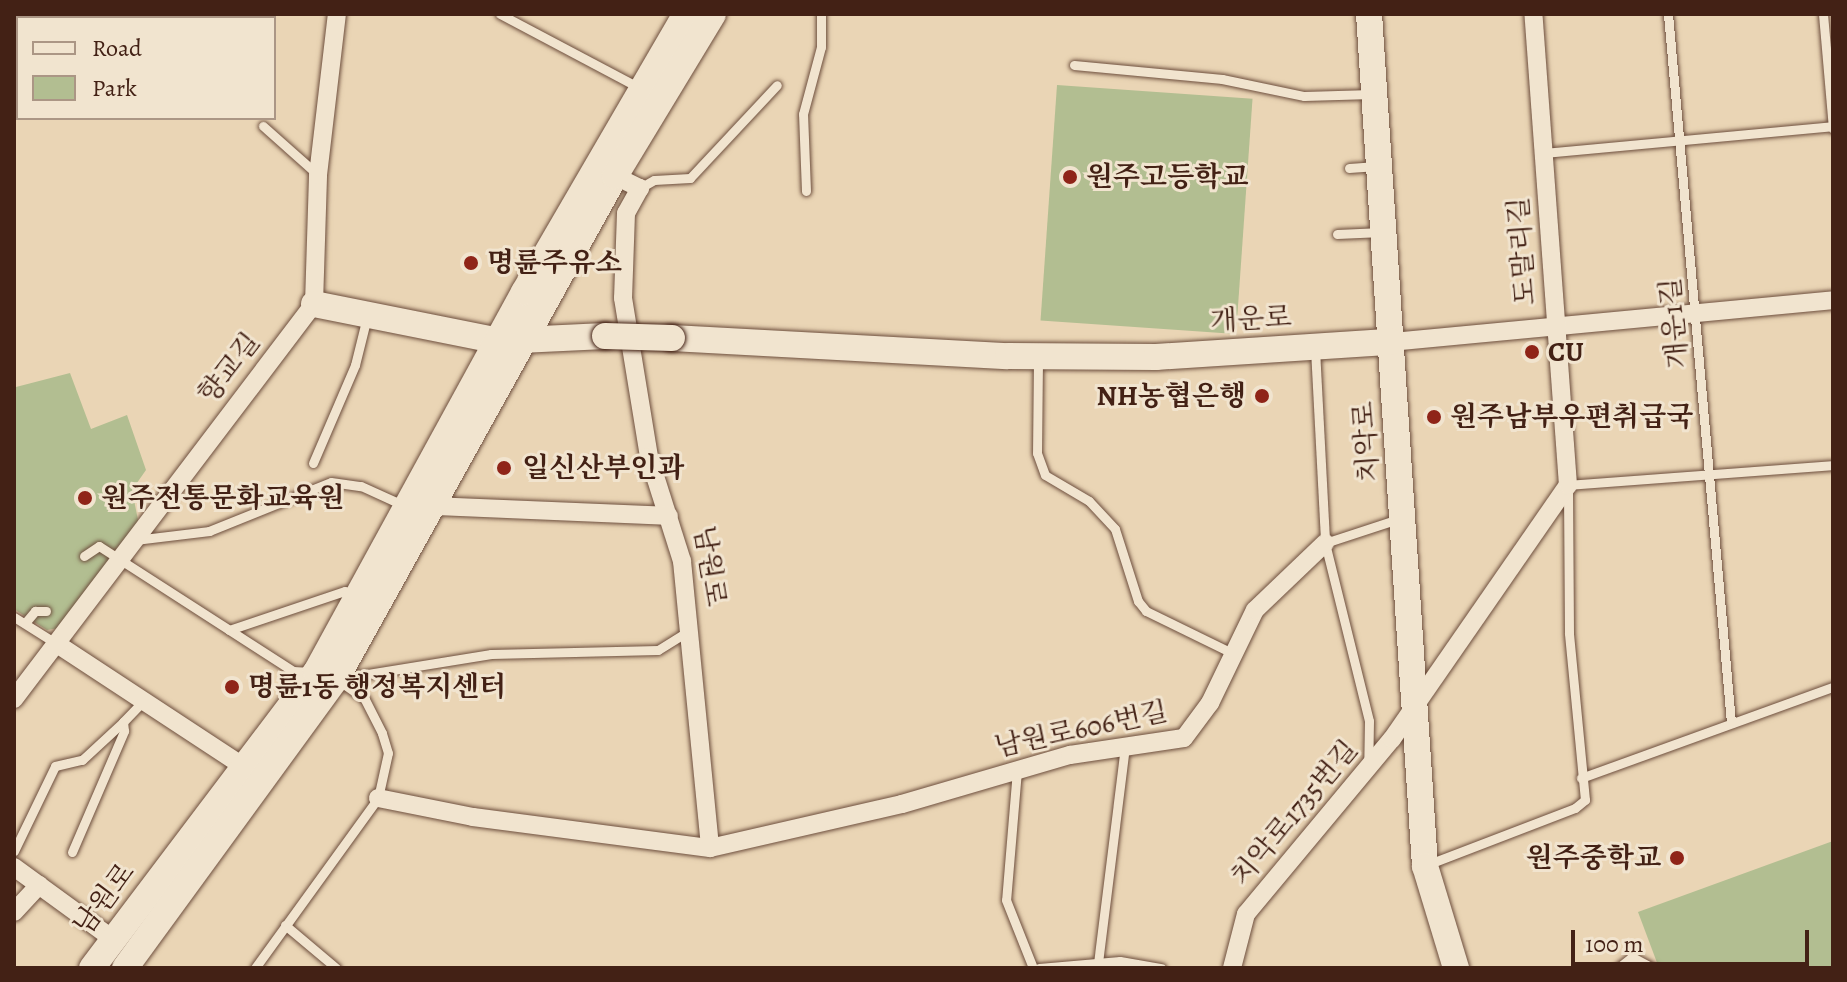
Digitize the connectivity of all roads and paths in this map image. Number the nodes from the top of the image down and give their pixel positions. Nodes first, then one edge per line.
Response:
1 (337, 14) edge
2 (500, 14) edge
3 (686, 14) edge
4 (713, 14) edge
5 (821, 14) edge
6 (1369, 14) edge
7 (1533, 14) edge
8 (1668, 14) edge
9 (1823, 14) edge
10 (1074, 65) dead end
11 (777, 85) dead end
12 (640, 88) junction
13 (1376, 94) junction
14 (263, 126) dead end
15 (1833, 127) edge
16 (1680, 143) junction
17 (1543, 153) junction
18 (1380, 166) junction
19 (1349, 168) dead end
20 (318, 175) junction
21 (615, 176) junction
22 (640, 188) junction
23 (806, 191) dead end
24 (1384, 231) junction
25 (1337, 234) dead end
26 (1833, 300) edge
27 (314, 304) junction
28 (1695, 313) junction
29 (368, 315) junction
30 (1555, 327) junction
31 (499, 341) junction
32 (527, 341) junction
33 (1391, 342) junction
34 (1315, 348) junction
35 (1038, 356) junction
36 (313, 463) dead end
37 (1833, 465) edge
38 (1711, 475) junction
39 (1568, 485) junction
40 (434, 506) junction
41 (407, 507) junction
42 (669, 516) junction
43 (1403, 517) junction
44 (135, 540) junction
45 (1325, 543) junction
46 (84, 556) dead end
47 (122, 560) junction
48 (358, 597) junction
49 (46, 611) dead end
50 (14, 617) edge
51 (25, 623) junction
52 (229, 630) junction
53 (687, 632) junction
54 (57, 644) junction
55 (1235, 655) junction
56 (326, 676) junction
57 (1833, 687) edge
58 (14, 699) edge
59 (1415, 700) junction
60 (143, 701) junction
61 (123, 722) junction
62 (1731, 723) junction
63 (1125, 747) junction
64 (244, 767) junction
65 (1017, 768) junction
66 (1359, 777) junction
67 (1581, 778) junction
68 (378, 798) junction
69 (710, 848) junction
70 (14, 851) edge
71 (72, 852) dead end
72 (1425, 866) junction
73 (14, 867) edge
74 (39, 885) junction
75 (14, 912) edge
76 (285, 925) junction
77 (114, 940) junction
78 (1098, 963) junction
79 (92, 968) edge
80 (125, 968) edge
81 (255, 968) edge
82 (336, 968) edge
83 (1036, 968) edge
84 (1161, 968) edge
85 (1232, 968) edge
86 (1456, 968) edge
87 (1618, 968) edge
88 (1653, 968) edge

1 - 20 street
2 - 12 lane
3 - 12 street, 남원로
4 - 21 street, 남원로
5 - 23 lane
6 - 13 street, 치악로
7 - 17 street, 도말리길
8 - 16 lane, 개운1길
9 - 15 lane
10 - 13 lane
11 - 22 lane
12 - 31 street, 남원로
13 - 18 street, 치악로
14 - 20 lane
15 - 16 lane
16 - 17 lane
16 - 28 lane, 개운1길
17 - 30 street, 도말리길
18 - 19 lane
18 - 24 street, 치악로
20 - 27 street
21 - 22 street
21 - 32 street, 남원로
22 - 42 street, 남원로
24 - 25 lane
24 - 33 street, 치악로
26 - 28 street, 개운로
27 - 29 street
27 - 44 street, 향교길
28 - 30 street, 개운로
28 - 38 lane, 개운1길
29 - 31 street
29 - 36 lane
30 - 33 street, 개운로
30 - 39 street, 도말리길
31 - 32 street
31 - 41 street, 남원로
32 - 35 street, 개운로, bridge
32 - 40 street, 남원로
33 - 34 street, 개운로
33 - 43 street, 치악로
34 - 35 street, 개운로
34 - 45 lane, 치악로
35 - 55 lane
37 - 38 lane
38 - 39 lane
38 - 62 lane, 개운1길
39 - 59 street
39 - 67 lane, 도말리길
40 - 42 street
40 - 56 street, 남원로
41 - 44 lane
41 - 48 street, 남원로
42 - 53 street, 남원로
43 - 45 lane
43 - 59 street, 치악로
44 - 47 street, 향교길
45 - 55 street, 남원로606번길
45 - 66 lane, 치악로
46 - 47 lane
47 - 52 lane
47 - 54 street, 향교길
48 - 52 lane
48 - 56 street, 남원로
49 - 51 lane
50 - 51 lane
51 - 54 lane
52 - 56 lane
53 - 56 lane, 남원로
53 - 69 street
54 - 58 street, 향교길
54 - 60 street
55 - 63 street, 남원로606번길
56 - 64 street, 남원로
56 - 68 lane
56 - 80 street, 남원로
57 - 62 lane
59 - 66 street, 치악로1735번길
59 - 72 street, 치악로
60 - 61 lane
60 - 64 street
61 - 70 lane
61 - 71 lane
62 - 67 lane
63 - 65 street, 남원로606번길
63 - 78 lane
64 - 77 street, 남원로
65 - 69 street, 남원로606번길
65 - 83 lane
66 - 85 street, 치악로1735번길
67 - 72 lane
68 - 69 street, 남원로606번길
68 - 76 lane
72 - 86 street, 치악로
73 - 74 street
74 - 75 street
74 - 77 street
76 - 81 lane
76 - 82 lane
77 - 79 street, 남원로
78 - 83 lane
78 - 84 lane
87 - 88 lane

